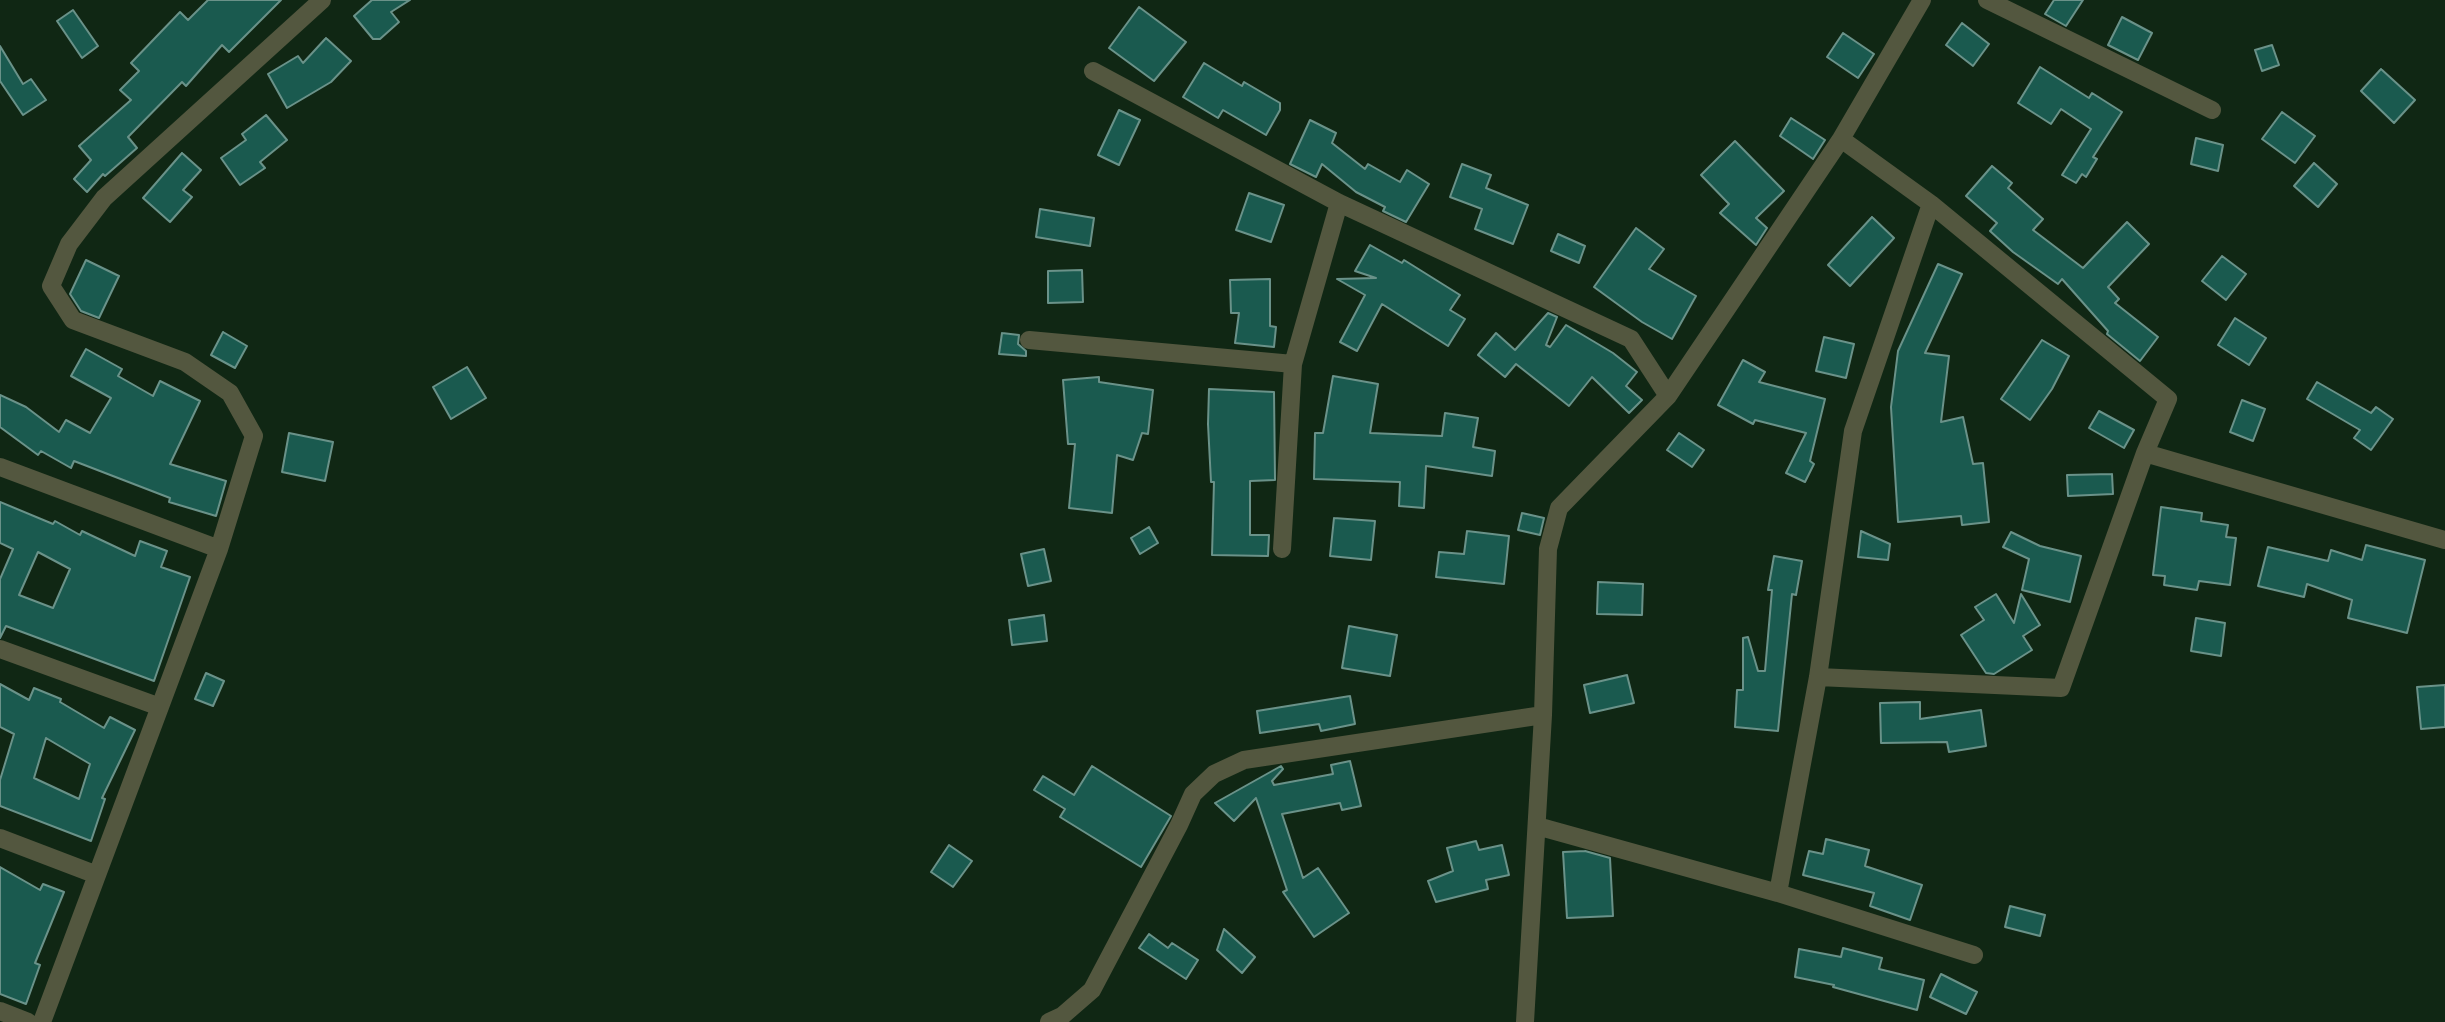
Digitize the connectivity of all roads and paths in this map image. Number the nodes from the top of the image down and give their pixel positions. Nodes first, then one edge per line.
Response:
1 (321, 0) edge
2 (1922, 0) edge
3 (1987, 0) edge
4 (1093, 71) dead end
5 (2212, 110) dead end
6 (1841, 139) junction
7 (1339, 203) junction
8 (1931, 204) junction
9 (1029, 340) dead end
10 (1293, 364) junction
11 (1668, 396) junction
12 (2145, 453) junction
13 (0, 467) edge
14 (2445, 540) edge
15 (219, 549) junction
16 (1282, 549) dead end
17 (0, 649) edge
18 (1818, 677) junction
19 (160, 708) junction
20 (1543, 715) junction
21 (1537, 826) junction
22 (0, 838) edge
23 (97, 875) junction
24 (1778, 893) junction
25 (1974, 955) dead end
26 (0, 1012) edge
27 (28, 1022) edge
28 (42, 1022) edge
29 (1049, 1022) edge
30 (1524, 1022) edge

1 - 15 street
2 - 6 street
3 - 5 street
4 - 7 street
6 - 8 street
6 - 11 street
7 - 10 street
7 - 11 street
8 - 12 street
8 - 18 street
9 - 10 street
10 - 16 street
11 - 20 street
12 - 14 street
12 - 18 street
13 - 15 street
15 - 19 street
17 - 19 street
18 - 24 street
19 - 23 street
20 - 21 street
20 - 29 street
21 - 24 street
21 - 30 street
22 - 23 street
23 - 28 street
24 - 25 street
26 - 27 street

